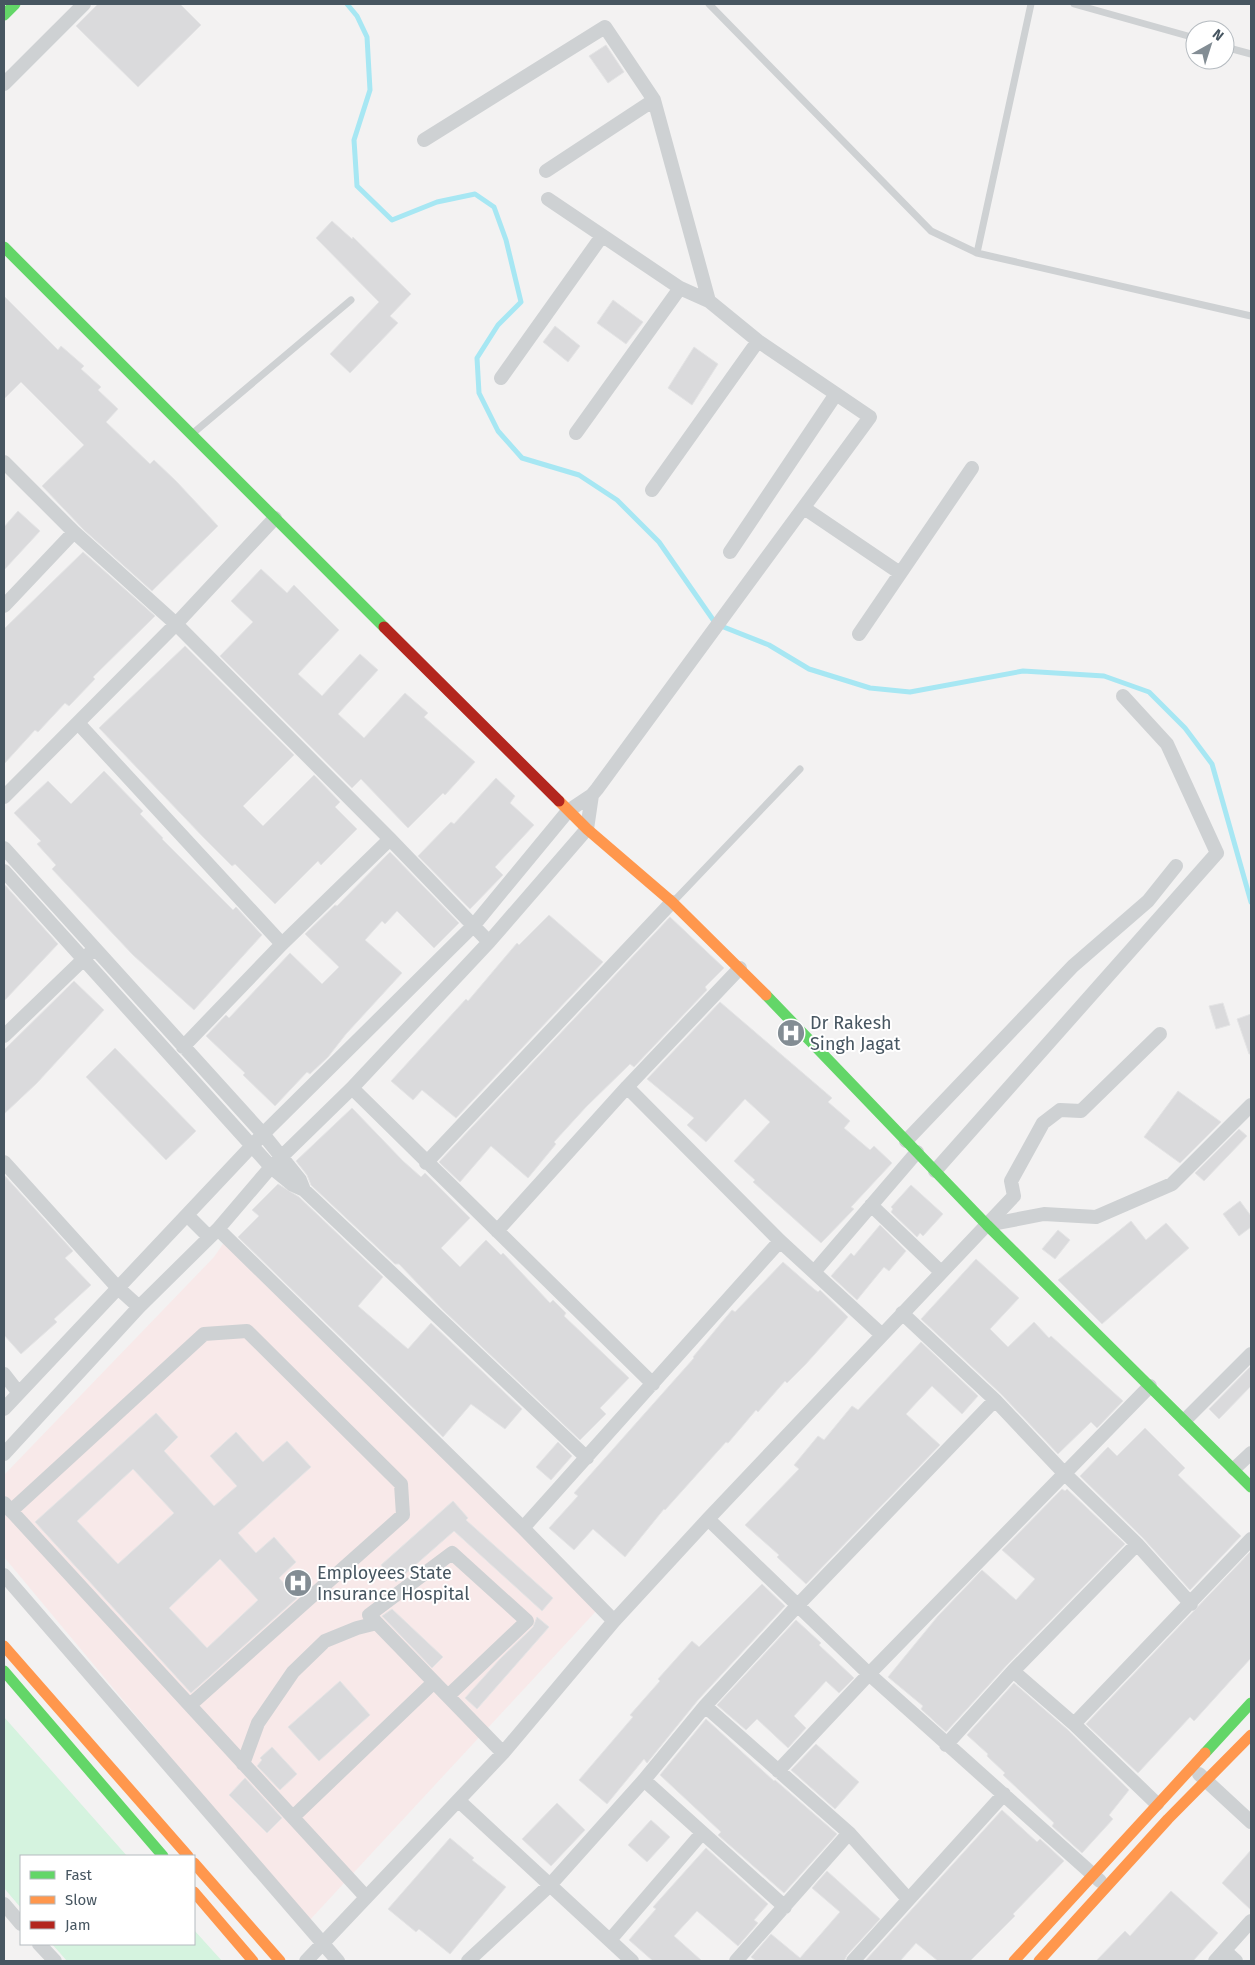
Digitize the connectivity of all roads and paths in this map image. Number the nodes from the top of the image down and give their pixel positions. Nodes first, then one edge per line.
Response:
1 (15, 4) edge
2 (84, 4) edge
3 (709, 4) edge
4 (1031, 4) edge
5 (1074, 4) edge
6 (4, 15) edge
7 (1185, 35) edge
8 (1235, 50) edge
9 (1251, 54) edge
10 (4, 84) edge
11 (654, 100) junction
12 (424, 140) dead end
13 (546, 171) dead end
14 (548, 199) dead end
15 (602, 236) junction
16 (4, 247) edge
17 (977, 253) junction
18 (680, 288) junction
19 (351, 300) dead end
20 (709, 301) junction
21 (1251, 316) edge
22 (758, 341) junction
23 (501, 378) dead end
24 (836, 394) junction
25 (576, 433) dead end
26 (191, 434) junction
27 (4, 462) edge
28 (972, 468) dead end
29 (652, 490) dead end
30 (804, 508) junction
31 (275, 518) junction
32 (74, 532) junction
33 (730, 552) dead end
34 (900, 574) junction
35 (4, 606) edge
36 (176, 624) junction
37 (859, 634) dead end
38 (1123, 696) dead end
39 (78, 723) junction
40 (800, 769) dead end
41 (592, 795) junction
42 (4, 797) edge
43 (568, 811) junction
44 (587, 829) junction
45 (390, 838) junction
46 (4, 848) edge
47 (1176, 866) dead end
48 (4, 871) edge
49 (672, 902) junction
50 (474, 925) junction
51 (489, 942) junction
52 (282, 944) junction
53 (95, 948) junction
54 (85, 959) junction
55 (740, 968) junction
56 (1160, 1034) dead end
57 (4, 1036) edge
58 (184, 1047) junction
59 (627, 1087) junction
60 (352, 1088) junction
61 (1251, 1105) edge
62 (263, 1134) junction
63 (906, 1141) junction
64 (253, 1146) junction
65 (917, 1152) junction
66 (282, 1156) junction
67 (4, 1162) edge
68 (426, 1163) junction
69 (272, 1167) junction
70 (935, 1171) junction
71 (304, 1190) junction
72 (871, 1204) junction
73 (186, 1215) junction
74 (987, 1225) junction
75 (497, 1231) junction
76 (214, 1233) junction
77 (780, 1241) junction
78 (814, 1272) junction
79 (942, 1272) junction
80 (117, 1287) junction
81 (139, 1307) junction
82 (902, 1313) junction
83 (882, 1335) junction
84 (1251, 1354) edge
85 (4, 1374) edge
86 (652, 1384) junction
87 (1150, 1386) junction
88 (18, 1392) junction
89 (995, 1400) junction
90 (4, 1408) edge
91 (1185, 1420) junction
92 (1251, 1453) edge
93 (4, 1454) edge
94 (587, 1458) junction
95 (1234, 1469) junction
96 (1064, 1473) junction
97 (1251, 1487) edge
98 (8, 1507) edge
99 (708, 1519) junction
100 (523, 1528) junction
101 (1251, 1539) edge
102 (1137, 1544) junction
103 (4, 1576) edge
104 (1190, 1604) junction
105 (797, 1606) junction
106 (614, 1620) junction
107 (377, 1623) junction
108 (4, 1646) edge
109 (4, 1671) edge
110 (1013, 1671) junction
111 (869, 1674) junction
112 (434, 1682) junction
113 (448, 1696) junction
114 (1251, 1703) edge
115 (190, 1705) junction
116 (705, 1706) junction
117 (1074, 1724) junction
118 (1251, 1735) edge
119 (946, 1745) junction
120 (503, 1753) junction
121 (243, 1764) junction
122 (1191, 1767) junction
123 (778, 1771) junction
124 (644, 1780) junction
125 (1206, 1780) junction
126 (1004, 1794) junction
127 (458, 1801) junction
128 (1157, 1804) junction
129 (292, 1817) junction
130 (1251, 1822) edge
131 (702, 1833) junction
132 (849, 1833) junction
133 (162, 1855) edge
134 (187, 1855) edge
135 (195, 1864) edge
136 (1093, 1873) junction
137 (550, 1885) junction
138 (1106, 1887) junction
139 (195, 1893) edge
140 (366, 1898) junction
141 (908, 1899) junction
142 (4, 1904) edge
143 (785, 1907) junction
144 (1251, 1922) edge
145 (20, 1923) edge
146 (610, 1940) junction
147 (323, 1943) junction
148 (40, 1945) edge
149 (1220, 1956) edge
150 (478, 1958) edge
151 (55, 1961) edge
152 (253, 1961) edge
153 (280, 1961) edge
154 (306, 1961) edge
155 (338, 1961) edge
156 (632, 1961) edge
157 (736, 1961) edge
158 (853, 1961) edge
159 (1014, 1961) edge
160 (1039, 1961) edge
161 (1236, 1961) edge

1 - 6 street
2 - 10 street
3 - 17 lane
4 - 17 lane
5 - 7 lane
8 - 9 lane
11 - 12 street
11 - 13 street
11 - 20 street
14 - 15 street
15 - 18 street
15 - 23 street
16 - 26 street
17 - 21 lane
18 - 20 street
18 - 25 street
19 - 26 lane
20 - 22 street
22 - 24 street
22 - 29 street
24 - 30 street
24 - 33 street
26 - 31 street
27 - 32 street
28 - 34 street
30 - 34 street
30 - 41 street
31 - 36 street
31 - 43 street
32 - 35 street
32 - 36 street
34 - 37 street
36 - 39 street
36 - 45 street
38 - 70 street
39 - 42 street
39 - 52 street
40 - 49 lane
41 - 43 street
41 - 44 street
43 - 44 street
43 - 50 street
44 - 49 street
44 - 51 street
45 - 50 street
45 - 52 street
46 - 53 street
47 - 63 street
48 - 54 street
49 - 55 street
49 - 68 street
50 - 51 street
50 - 62 street
51 - 60 street
52 - 58 street
53 - 54 street
53 - 58 street
54 - 57 street
54 - 64 street
55 - 59 street
55 - 63 street
56 - 74 street
58 - 62 street
59 - 75 street
59 - 77 street
60 - 66 street
60 - 68 street
61 - 74 street
62 - 64 street
62 - 66 street
63 - 65 street
64 - 69 street
64 - 73 street
65 - 70 street
65 - 72 street
66 - 69 street
66 - 71 street
67 - 80 street
68 - 75 street
69 - 71 street
69 - 76 street
70 - 74 street
71 - 94 street
72 - 78 street
72 - 79 street
73 - 76 street
73 - 80 street
74 - 79 street
74 - 87 street
75 - 86 street
76 - 81 street
76 - 100 street
77 - 78 street
77 - 86 street
78 - 83 street
79 - 82 street
80 - 81 street
80 - 88 street
81 - 93 street
82 - 83 street
82 - 89 street
83 - 99 street
84 - 91 street
85 - 88 street
86 - 94 street
87 - 91 street
87 - 96 street
88 - 90 street
89 - 96 street
89 - 105 street
91 - 95 street
92 - 95 street
94 - 100 street
95 - 97 street
96 - 102 street
96 - 111 street
98 - 115 street
98 - 115 street
99 - 105 street
99 - 106 street
100 - 106 street
101 - 104 street
102 - 104 street
102 - 110 street
103 - 147 street
104 - 117 street
105 - 111 street
105 - 116 street
106 - 120 street
107 - 112 street
107 - 113 street
107 - 121 street
108 - 134 street
109 - 133 street
110 - 117 street
110 - 119 street
111 - 119 street
111 - 123 street
112 - 113 street
112 - 129 street
113 - 120 street
114 - 122 street
115 - 121 street
116 - 123 street
116 - 124 street
117 - 128 street
118 - 125 street
119 - 126 street
120 - 127 street
121 - 129 street
122 - 125 street
122 - 128 street
123 - 132 street
124 - 131 street
124 - 137 street
125 - 130 street
125 - 138 street
126 - 136 street
126 - 141 street
127 - 137 street
127 - 140 street
128 - 136 street
129 - 140 street
131 - 143 street
131 - 146 street
132 - 141 street
132 - 143 street
135 - 153 street
136 - 138 street
136 - 159 street
137 - 146 street
137 - 150 street
138 - 160 street
139 - 152 street
140 - 147 street
141 - 158 street
142 - 145 street
143 - 157 street
144 - 149 street
146 - 156 street
147 - 154 street
147 - 155 street
148 - 151 street
149 - 161 street

